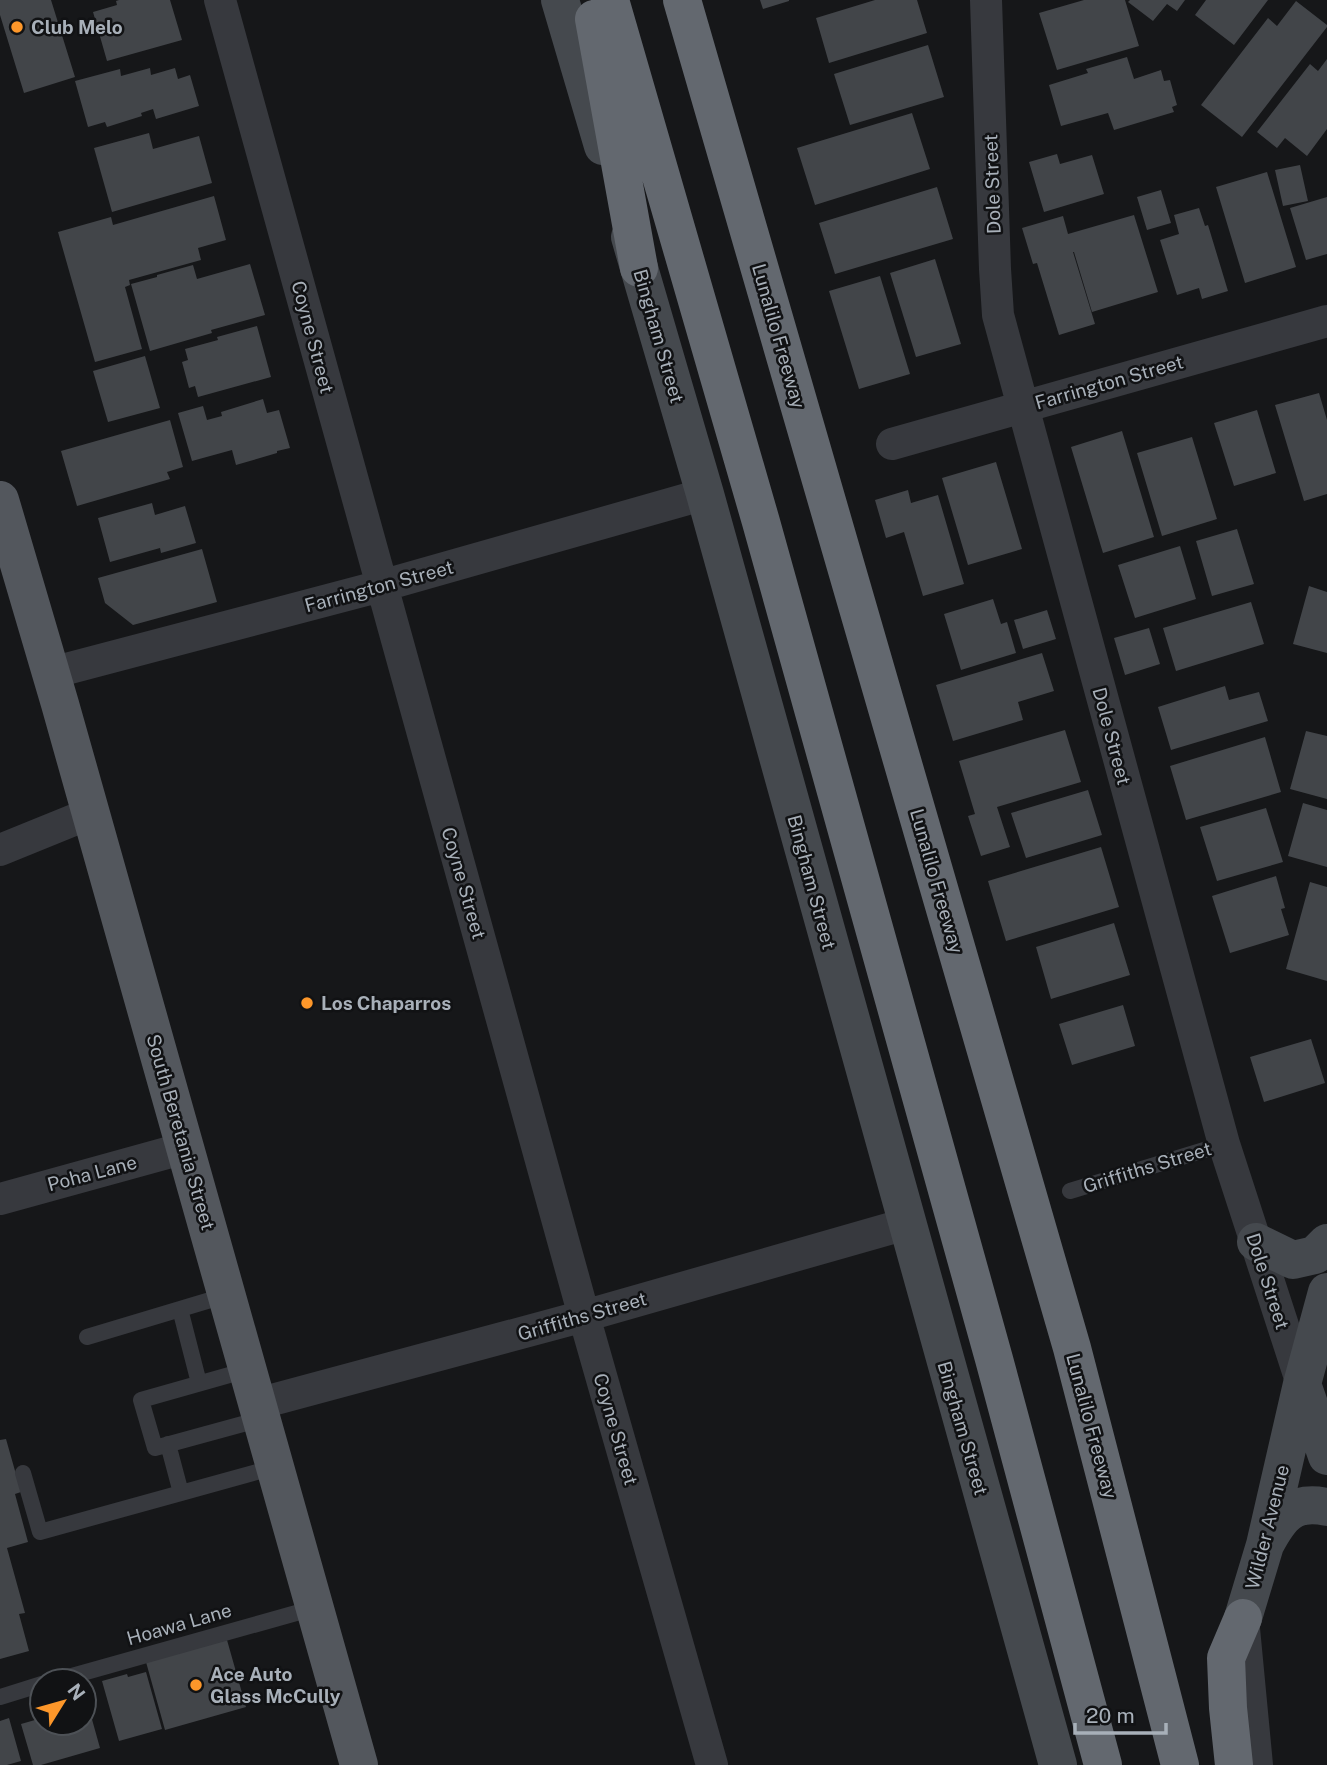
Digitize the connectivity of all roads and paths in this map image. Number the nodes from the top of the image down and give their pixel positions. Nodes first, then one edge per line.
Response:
1 (220, 0) edge
2 (560, 0) edge
3 (590, 0) edge
4 (610, 0) edge
5 (682, 0) edge
6 (986, 0) edge
7 (639, 268) junction
8 (1327, 321) edge
9 (1023, 407) junction
10 (892, 444) dead end
11 (705, 494) junction
12 (0, 500) edge
13 (382, 586) junction
14 (51, 673) junction
15 (91, 813) junction
16 (0, 850) edge
17 (1224, 1144) junction
18 (185, 1148) junction
19 (1070, 1191) dead end
20 (0, 1199) edge
21 (906, 1224) junction
22 (1256, 1242) junction
23 (1327, 1242) edge
24 (1327, 1292) edge
25 (227, 1295) junction
26 (180, 1309) junction
27 (584, 1316) junction
28 (87, 1337) dead end
29 (199, 1383) junction
30 (1301, 1384) junction
31 (255, 1398) junction
32 (168, 1444) junction
33 (1327, 1456) edge
34 (275, 1467) junction
35 (23, 1473) dead end
36 (181, 1493) junction
37 (1327, 1507) edge
38 (1265, 1545) junction
39 (315, 1608) junction
40 (1243, 1618) junction
41 (98, 1669) edge
42 (28, 1688) edge
43 (0, 1697) edge
44 (359, 1765) edge
45 (712, 1765) edge
46 (1058, 1765) edge
47 (1104, 1765) edge
48 (1180, 1765) edge
49 (1234, 1765) edge
50 (1257, 1765) edge

1 - 13 street, Coyne Street
2 - 7 street, Bingham Street
3 - 7 highway
4 - 47 highway
5 - 48 highway, Lunalilo Freeway
6 - 9 street, Dole Street
7 - 11 street, Bingham Street
8 - 9 street, Farrington Street
9 - 10 street, Farrington Street
9 - 17 street, Dole Street
11 - 13 street, Farrington Street
11 - 21 street, Bingham Street
12 - 14 main road, South Beretania Street
13 - 14 street, Farrington Street
13 - 27 street, Coyne Street
14 - 15 main road, South Beretania Street
15 - 16 street
15 - 18 main road, South Beretania Street
17 - 19 lane, Griffiths Street
17 - 22 street, Dole Street
18 - 20 street, Poha Lane
18 - 25 main road, South Beretania Street
21 - 27 street, Griffiths Street
21 - 46 street, Bingham Street
22 - 23 street
22 - 30 street, Dole Street
24 - 30 street, Wilder Avenue
25 - 26 lane
25 - 31 main road, South Beretania Street
26 - 28 lane
26 - 29 lane
27 - 31 street, Griffiths Street
27 - 45 street, Coyne Street
29 - 31 lane
29 - 32 lane
30 - 33 street, Dole Street
30 - 38 street, Wilder Avenue
31 - 32 lane
31 - 34 main road, South Beretania Street
32 - 36 lane
34 - 36 lane
34 - 39 main road, South Beretania Street
35 - 36 lane
37 - 38 street
38 - 40 street, Wilder Avenue
39 - 41 lane, Hoawa Lane
39 - 44 main road, South Beretania Street
40 - 49 highway
40 - 50 street, Wilder Avenue
42 - 43 lane

